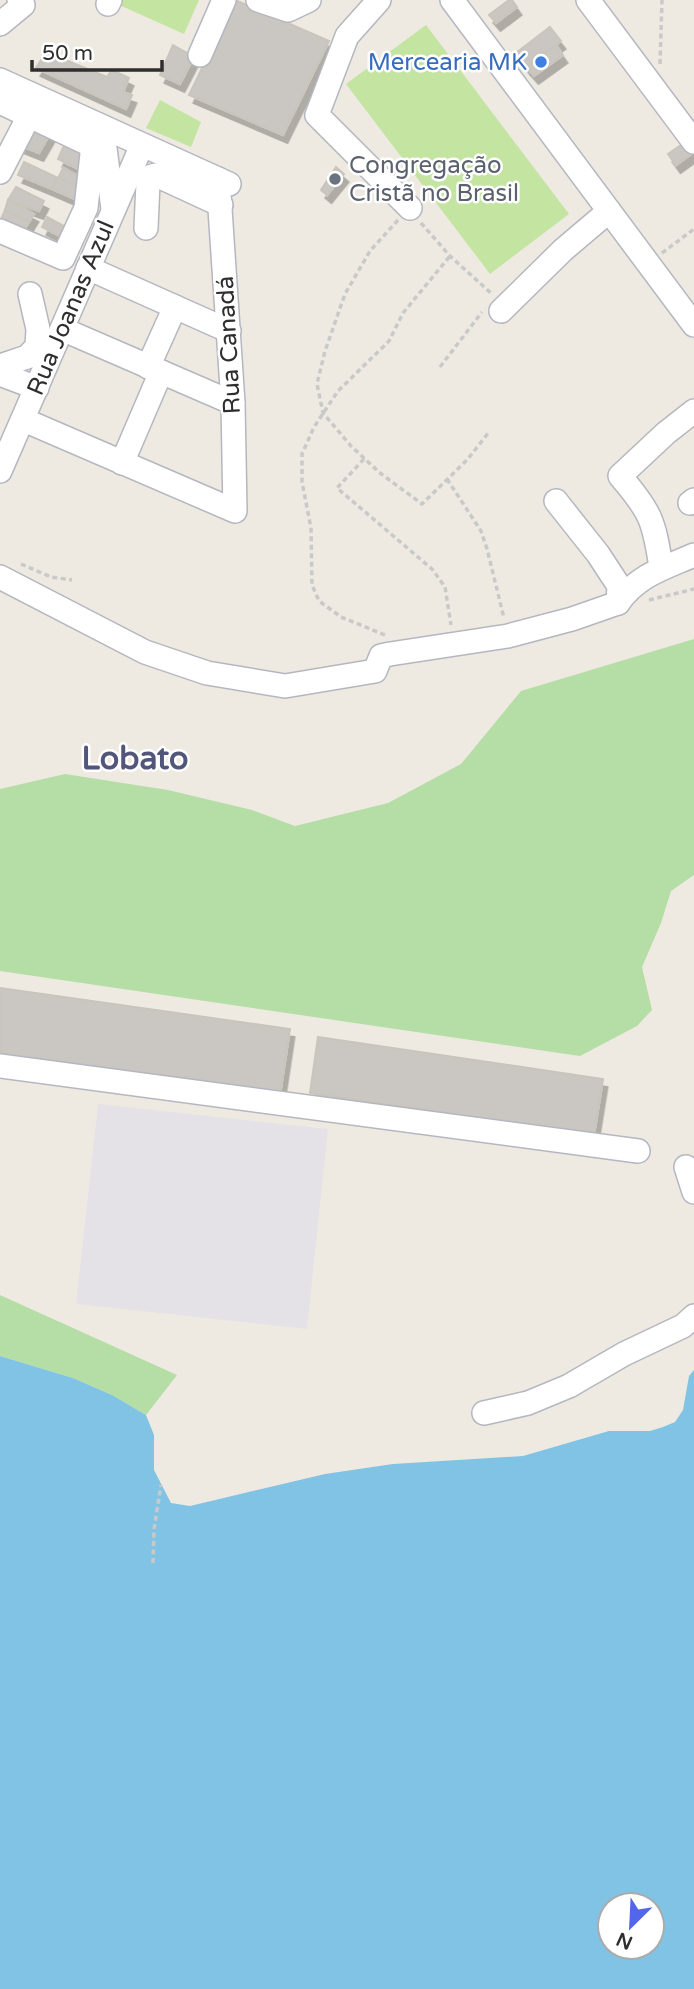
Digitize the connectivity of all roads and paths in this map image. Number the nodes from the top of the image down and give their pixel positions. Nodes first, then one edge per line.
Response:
1 (19, 0) edge
2 (224, 0) edge
3 (258, 0) edge
4 (310, 0) edge
5 (379, 0) edge
6 (452, 0) edge
7 (588, 0) edge
8 (662, 0) edge
9 (0, 24) edge
10 (200, 55) dead end
11 (0, 80) edge
12 (664, 101) junction
13 (0, 102) edge
14 (29, 116) junction
15 (96, 136) junction
16 (694, 142) edge
17 (142, 145) junction
18 (0, 172) edge
19 (223, 189) junction
20 (410, 208) junction
21 (113, 209) junction
22 (609, 211) junction
23 (146, 228) dead end
24 (694, 229) edge
25 (0, 231) edge
26 (450, 256) junction
27 (648, 264) junction
28 (88, 268) junction
29 (30, 294) dead end
30 (500, 305) junction
31 (175, 307) junction
32 (694, 325) edge
33 (62, 329) junction
34 (229, 331) junction
35 (0, 366) edge
36 (440, 367) dead end
37 (155, 369) junction
38 (0, 374) edge
39 (37, 388) junction
40 (233, 403) junction
41 (694, 411) edge
42 (323, 413) junction
43 (23, 420) junction
44 (489, 432) dead end
45 (364, 459) junction
46 (122, 463) junction
47 (0, 471) edge
48 (447, 479) junction
49 (556, 501) dead end
50 (694, 555) edge
51 (661, 567) junction
52 (7, 569) edge
53 (72, 580) dead end
54 (694, 589) edge
55 (618, 603) junction
56 (508, 636) junction
57 (453, 645) junction
58 (390, 654) junction
59 (0, 1066) edge
60 (638, 1151) dead end
61 (686, 1167) dead end
62 (694, 1192) edge
63 (694, 1317) edge
64 (484, 1413) dead end
65 (160, 1485) dead end
66 (153, 1563) dead end

1 - 9 street
2 - 10 street
3 - 4 street
5 - 20 street
6 - 22 street
7 - 12 street
8 - 12 path
11 - 15 street
12 - 16 street
13 - 14 street
14 - 15 street
14 - 18 street
15 - 17 street
15 - 21 street
15 - 25 street, Rua Joanas Azul
17 - 19 street
17 - 21 street, Rua Joanas Azul
19 - 23 street
19 - 34 street, Rua Canadá
20 - 26 path
20 - 42 path
21 - 28 street, Rua Joanas Azul
22 - 27 street
22 - 30 street
24 - 27 path
26 - 30 path
26 - 42 path
27 - 32 street
28 - 31 street
28 - 33 street, Rua Joanas Azul
29 - 35 street
30 - 36 path
31 - 34 street
31 - 37 street
33 - 37 street
33 - 39 street, Rua Joanas Azul
34 - 40 street, Rua Canadá
37 - 40 street
37 - 46 street
38 - 39 street
39 - 43 street, Rua Joanas Azul
40 - 46 street, Rua Canadá
41 - 51 street
42 - 45 path
42 - 58 path
43 - 46 street
43 - 47 street, Rua Joanas Azul
44 - 48 path
45 - 48 path
45 - 57 path
48 - 56 path
49 - 55 street
50 - 51 street
51 - 55 street
52 - 53 path
52 - 58 street
54 - 55 path
55 - 56 street
56 - 57 street
57 - 58 street
59 - 60 street
61 - 62 street
63 - 64 street
65 - 66 path

